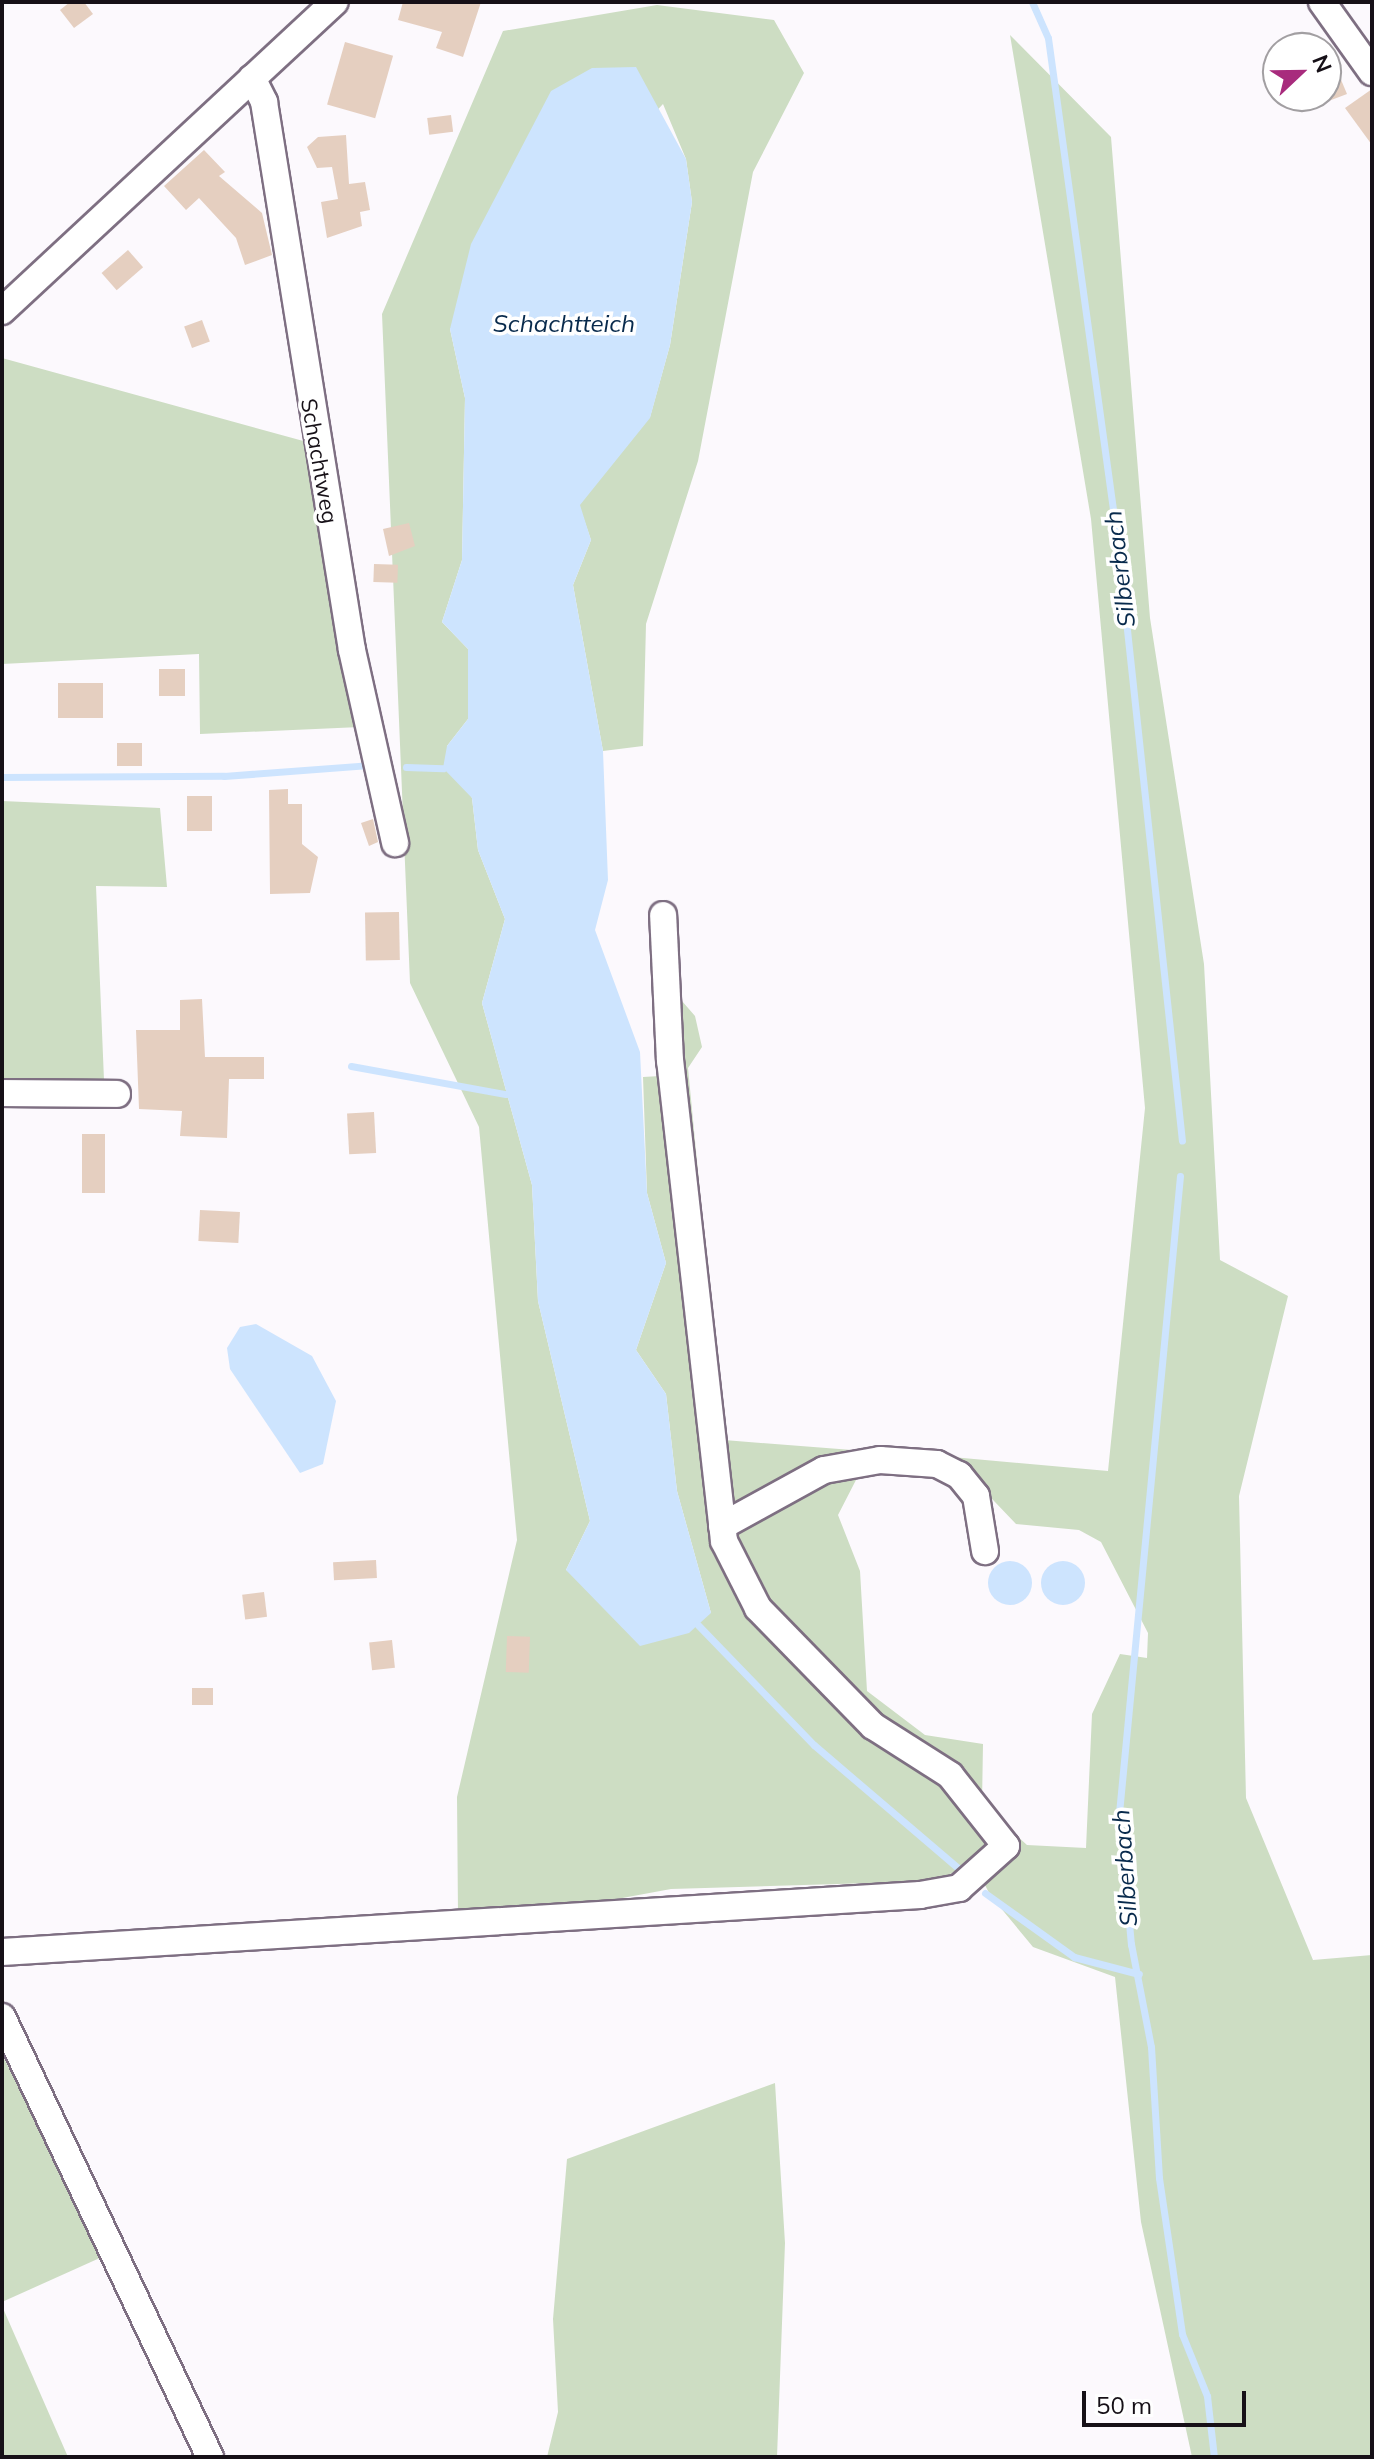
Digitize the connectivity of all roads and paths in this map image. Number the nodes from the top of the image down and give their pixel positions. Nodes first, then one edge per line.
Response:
1 (335, 2) edge
2 (1322, 2) edge
3 (1372, 72) edge
4 (252, 78) junction
5 (2, 311) edge
6 (395, 843) dead end
7 (660, 931) dead end
8 (2, 1093) edge
9 (117, 1094) dead end
10 (722, 1526) junction
11 (985, 1551) dead end
12 (2, 1952) edge
13 (2, 2017) edge
14 (210, 2457) edge

1 - 4 street
2 - 3 street
4 - 5 street
4 - 6 street, Schachtweg
7 - 10 street
8 - 9 street
10 - 11 street
10 - 12 street
13 - 14 street

